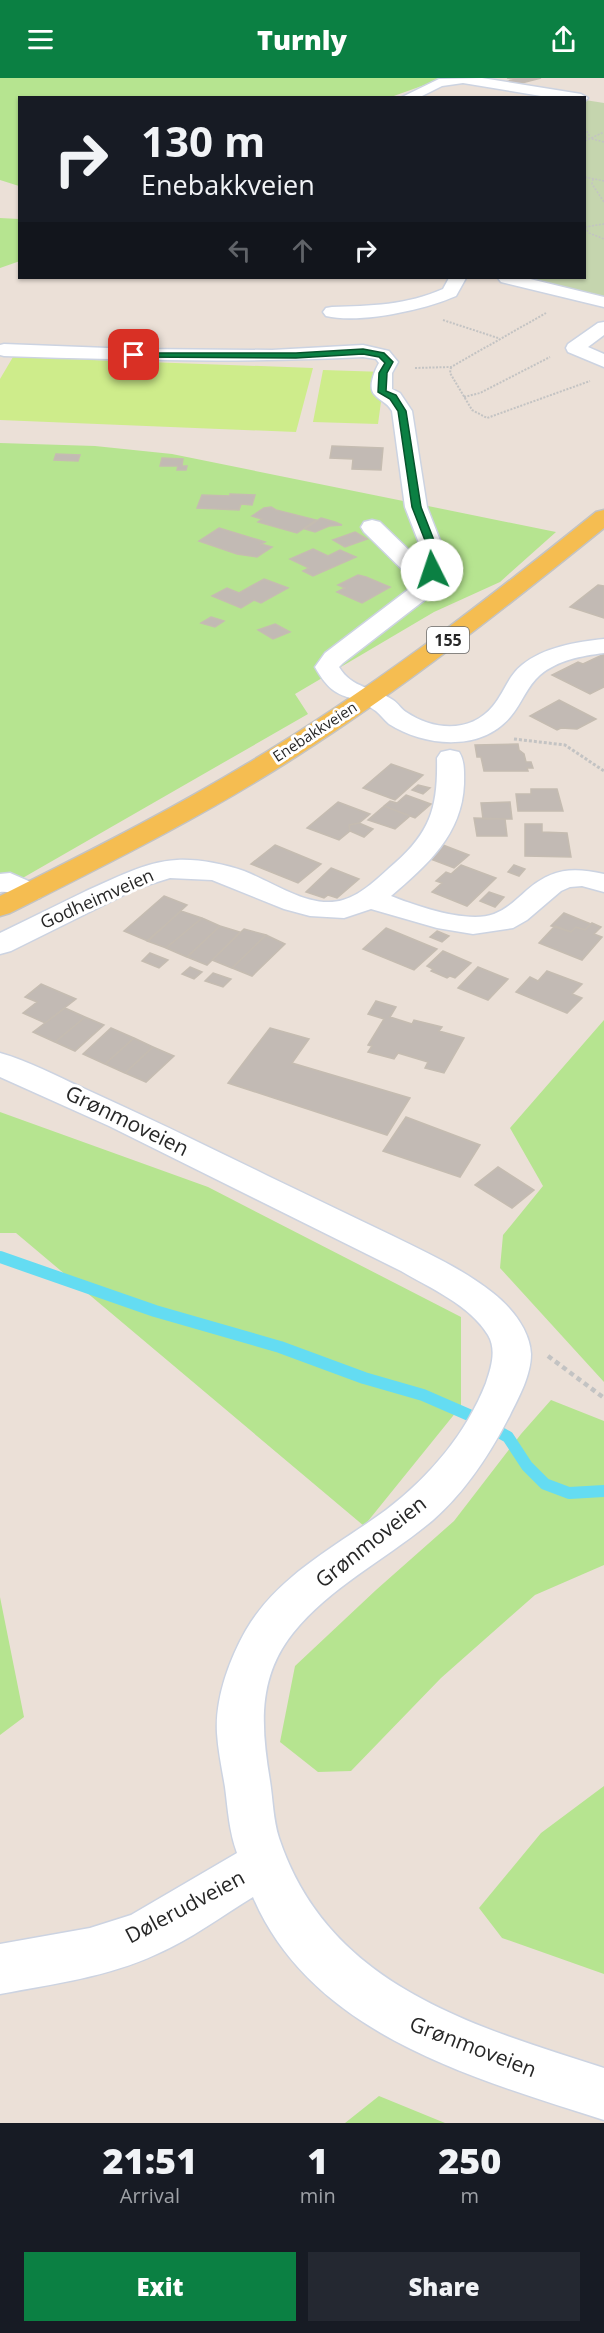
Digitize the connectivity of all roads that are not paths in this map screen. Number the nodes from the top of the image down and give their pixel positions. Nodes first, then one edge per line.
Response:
1 (461, 79) edge
2 (410, 96) edge
3 (574, 96) edge
4 (456, 279) edge
5 (511, 279) edge
6 (604, 302) edge
7 (333, 312) dead end
8 (604, 327) edge
9 (4, 350) dead end
10 (604, 361) edge
11 (604, 517) edge
12 (372, 527) dead end
13 (427, 582) junction
14 (604, 646) edge
15 (366, 698) junction
16 (450, 758) dead end
17 (0, 883) edge
18 (604, 883) edge
19 (30, 892) junction
20 (370, 899) junction
21 (0, 907) edge
22 (0, 945) edge
23 (0, 1064) edge
24 (264, 1864) junction
25 (0, 1969) edge
26 (604, 2094) edge

1 - 2 street
1 - 3 street
4 - 7 street
5 - 6 street
8 - 10 street
9 - 13 street
11 - 15 main road, Enebakkveien / 155
12 - 13 street
13 - 15 street
14 - 15 street
15 - 19 main road, Enebakkveien / 155
16 - 20 street, Godheimveien
17 - 19 street
18 - 20 street
19 - 21 main road, Enebakkveien / 155
20 - 22 street, Godheimveien
23 - 24 street, Grønmoveien
24 - 25 street, Dølerudveien
24 - 26 street, Grønmoveien

